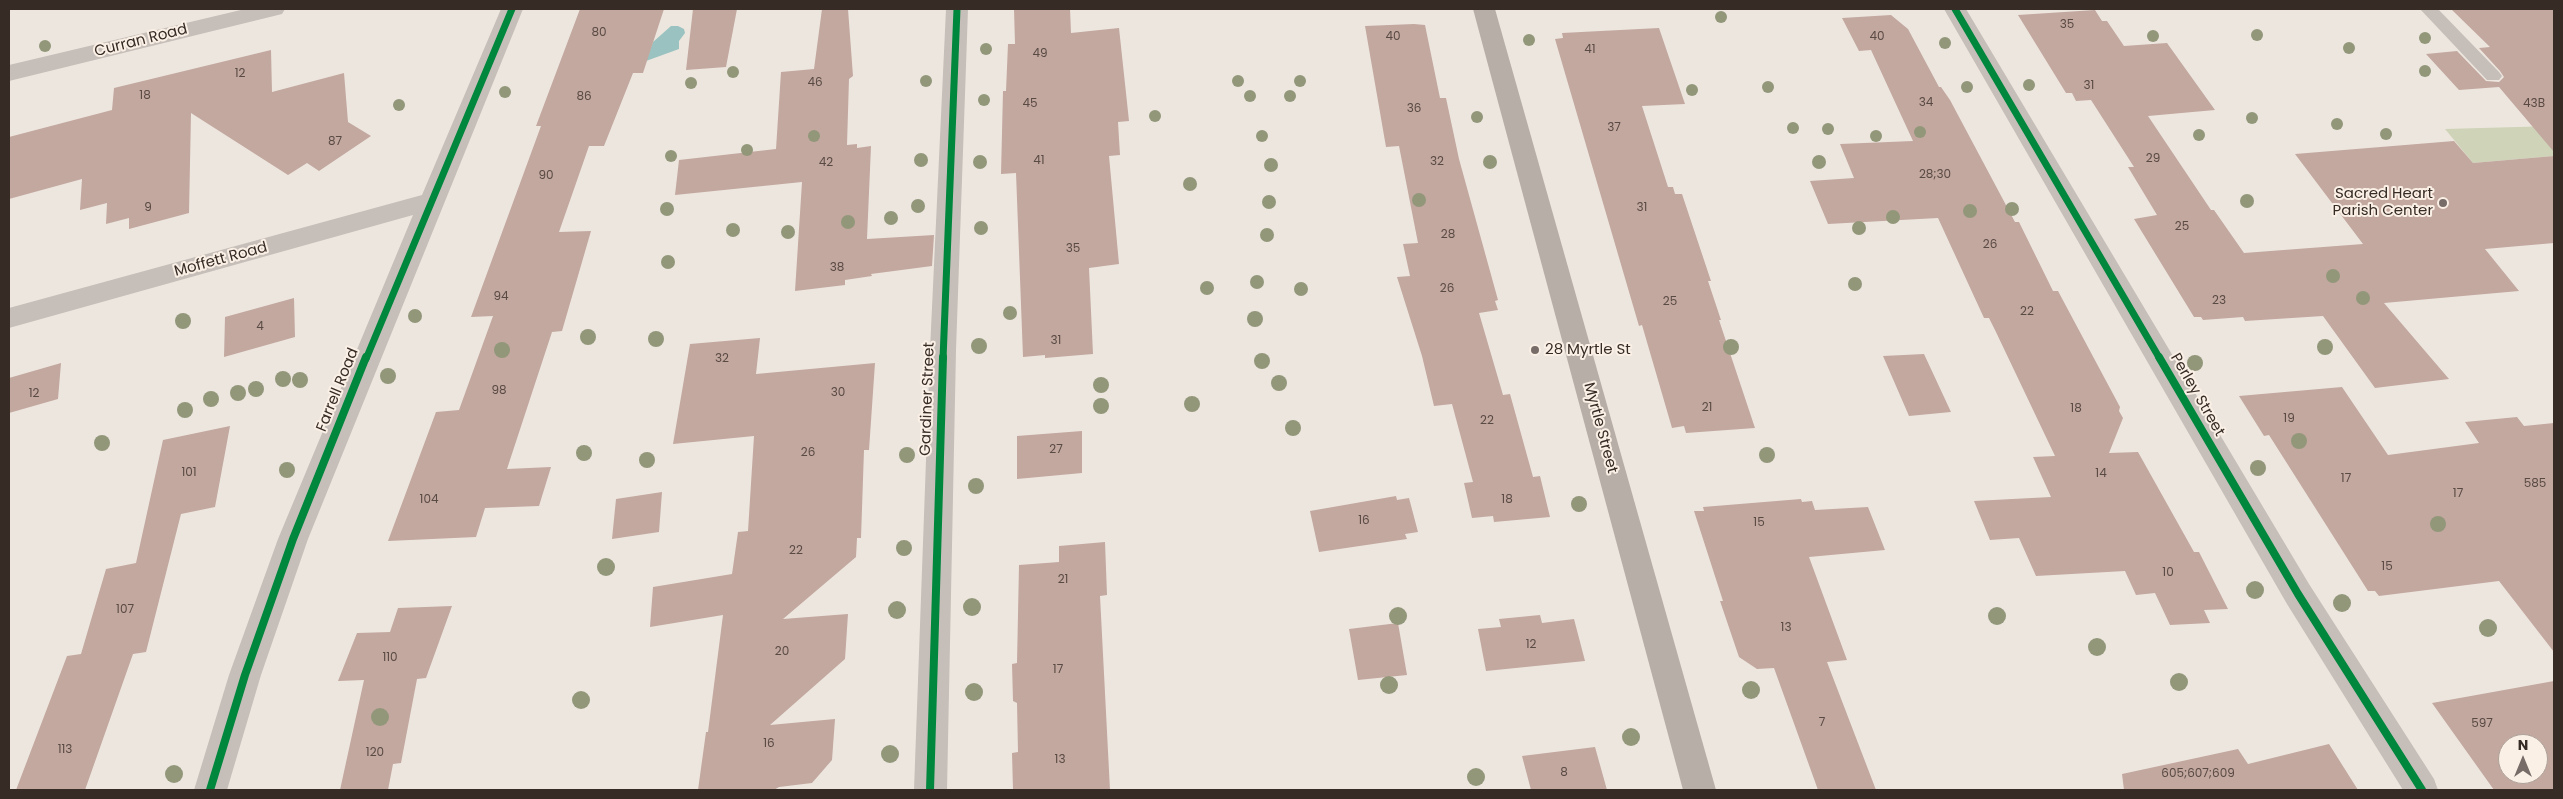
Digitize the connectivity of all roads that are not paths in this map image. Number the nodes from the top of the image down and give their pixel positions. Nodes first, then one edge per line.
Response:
1 (274, 9) edge
2 (512, 9) edge
3 (957, 9) edge
4 (1484, 9) edge
5 (1955, 9) edge
6 (2428, 9) edge
7 (9, 73) edge
8 (2493, 76) dead end
9 (433, 201) junction
10 (9, 318) edge
11 (210, 790) edge
12 (930, 790) edge
13 (1700, 790) edge
14 (2422, 790) edge

1 - 7 street, Curran Road
2 - 9 street, Farrell Road
3 - 12 street, Gardiner Street
4 - 13 main road, Myrtle Street
5 - 14 street, Perley Street
6 - 8 lane
9 - 10 street, Moffett Road
9 - 11 street, Farrell Road

